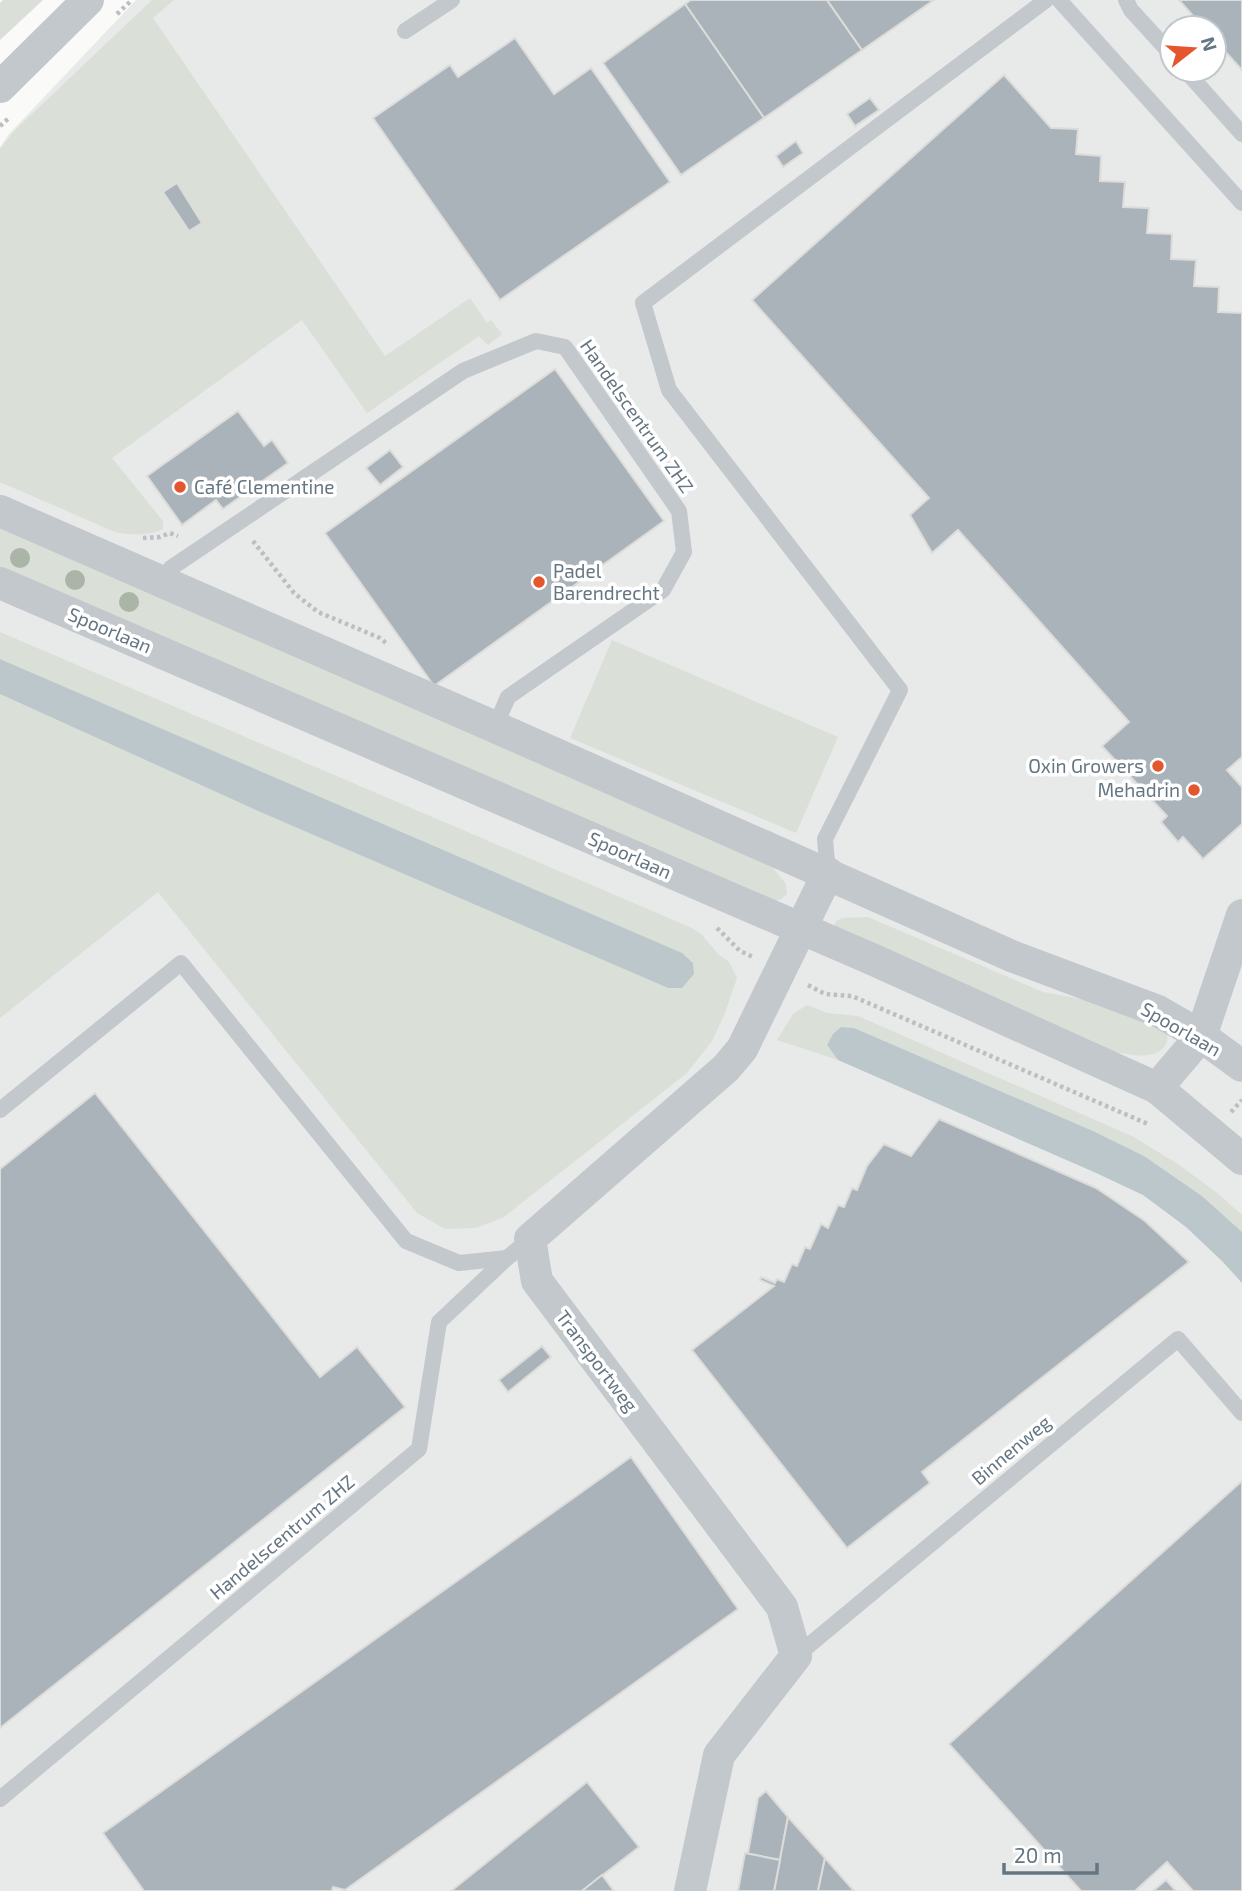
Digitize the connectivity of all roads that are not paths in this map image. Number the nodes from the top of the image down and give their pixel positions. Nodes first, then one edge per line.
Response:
1 (88, 0) edge
2 (452, 0) edge
3 (1046, 0) edge
4 (1059, 0) edge
5 (1126, 0) edge
6 (405, 31) dead end
7 (1158, 40) edge
8 (1197, 84) edge
9 (0, 87) edge
10 (1242, 134) edge
11 (1242, 203) edge
12 (0, 511) edge
13 (160, 582) junction
14 (0, 583) edge
15 (495, 727) junction
16 (828, 873) junction
17 (1242, 915) edge
18 (800, 929) junction
19 (1201, 1035) junction
20 (1242, 1066) edge
21 (1157, 1088) junction
22 (0, 1110) edge
23 (1242, 1159) edge
24 (519, 1249) junction
25 (1242, 1413) edge
26 (796, 1656) junction
27 (0, 1799) edge
28 (690, 1891) edge

1 - 9 street
2 - 6 lane
3 - 16 lane
4 - 11 lane
5 - 7 lane
8 - 10 lane
12 - 13 street, Spoorlaan
13 - 15 street, Spoorlaan
13 - 15 lane, Handelscentrum ZHZ
14 - 18 street, Spoorlaan
15 - 16 street, Spoorlaan
16 - 18 street
16 - 19 street, Spoorlaan
17 - 19 street
18 - 21 street, Spoorlaan
18 - 24 street
19 - 20 street, Spoorlaan
19 - 21 street
21 - 23 street, Spoorlaan
22 - 24 lane
24 - 26 street, Transportweg
24 - 27 lane, Handelscentrum ZHZ
25 - 26 lane, Binnenweg
26 - 28 street

